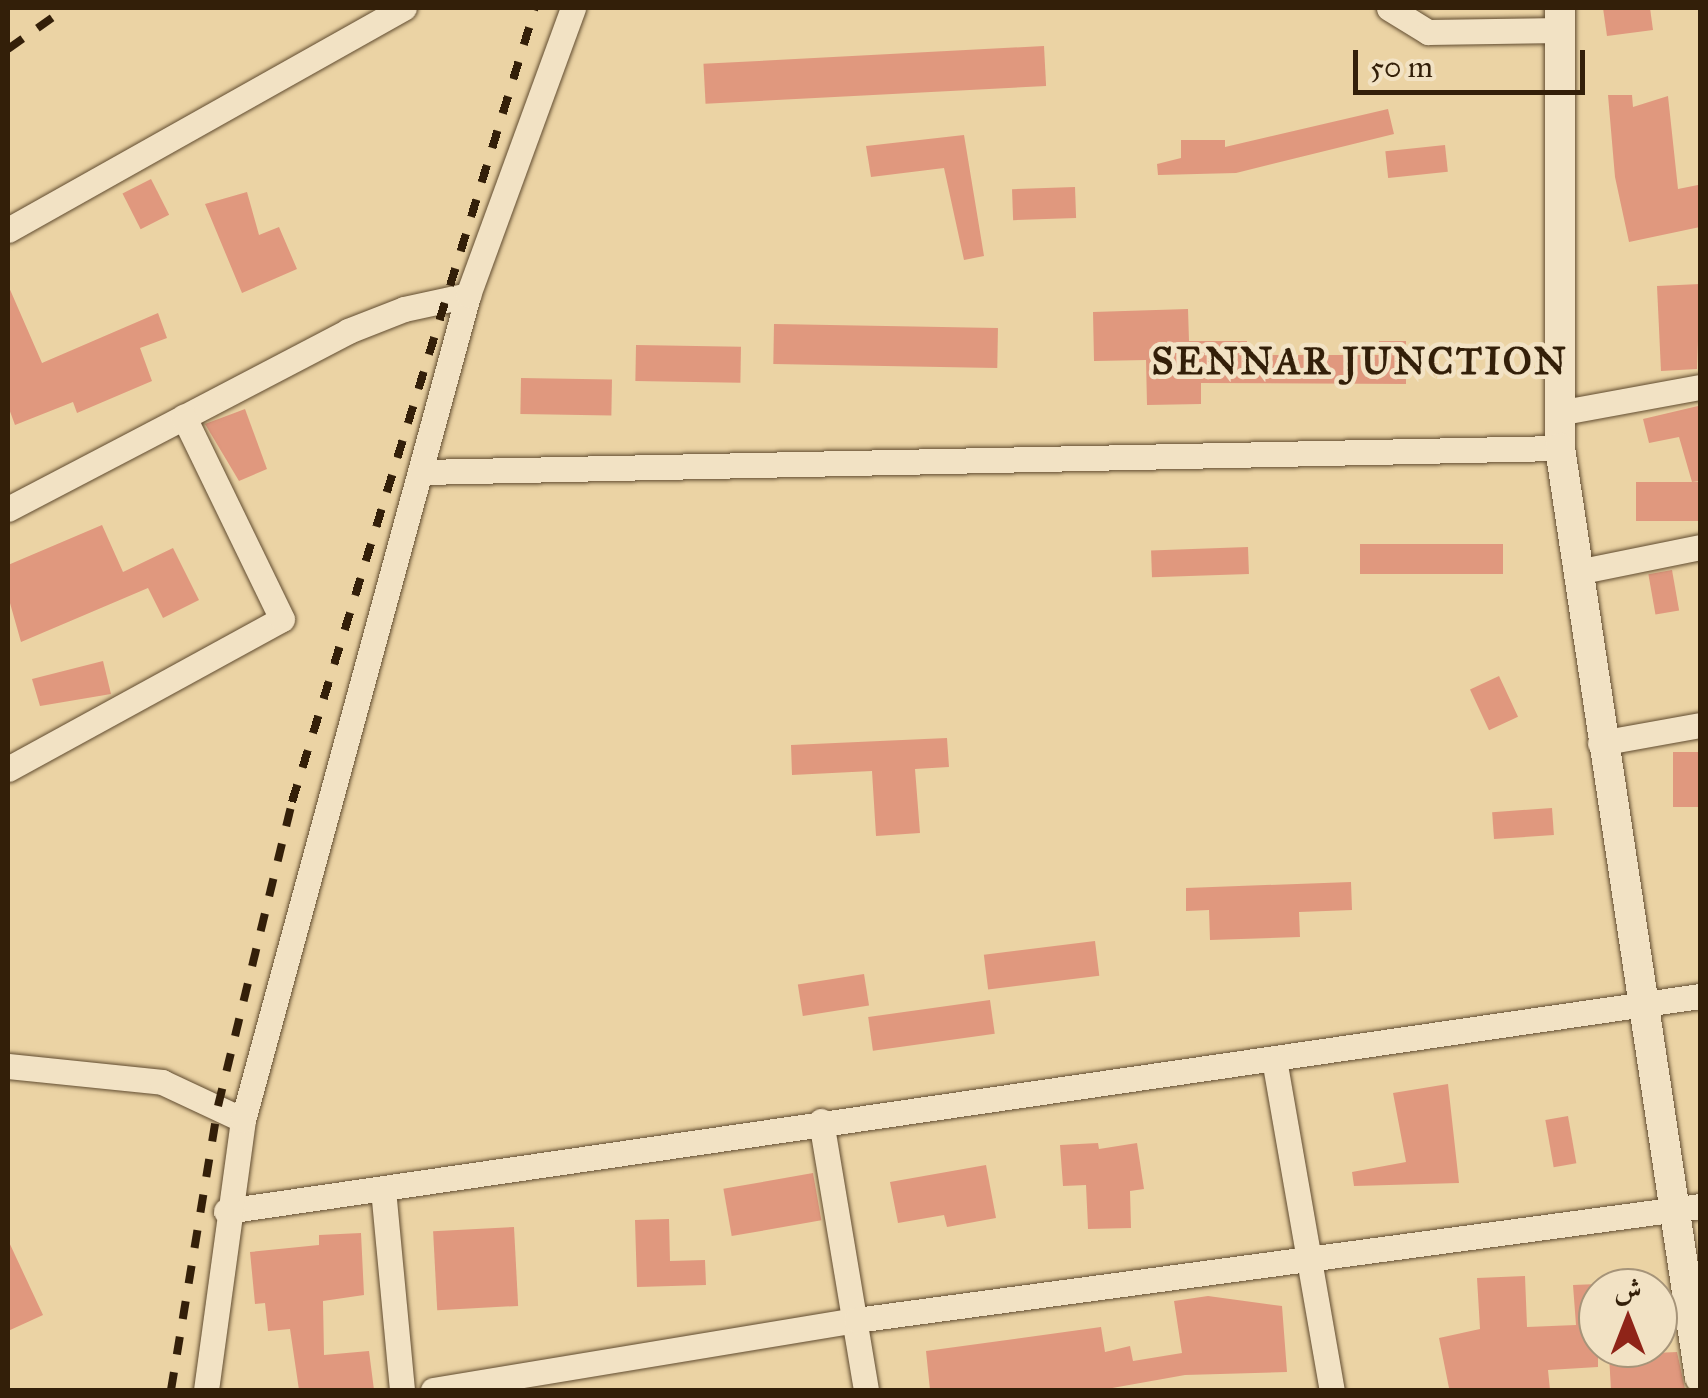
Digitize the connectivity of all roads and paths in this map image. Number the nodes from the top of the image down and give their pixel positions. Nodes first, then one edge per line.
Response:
1 (404, 8) edge
2 (573, 8) edge
3 (1389, 8) edge
4 (1561, 19) edge
5 (8, 230) edge
6 (468, 295) junction
7 (1700, 387) edge
8 (1558, 413) junction
9 (184, 417) junction
10 (1560, 448) junction
11 (422, 472) junction
12 (8, 509) edge
13 (1700, 546) edge
14 (1576, 572) junction
15 (1700, 725) edge
16 (1600, 743) junction
17 (8, 769) edge
18 (1700, 996) edge
19 (1640, 1006) junction
20 (1274, 1059) junction
21 (8, 1066) edge
22 (243, 1120) junction
23 (822, 1121) junction
24 (383, 1189) junction
25 (1686, 1208) edge
26 (226, 1212) junction
27 (1310, 1262) junction
28 (856, 1320) junction
29 (1700, 1378) edge
30 (206, 1390) edge
31 (402, 1390) edge
32 (433, 1390) edge
33 (866, 1390) edge
34 (1332, 1390) edge

1 - 5 street
2 - 6 street
3 - 4 street
4 - 8 street
6 - 9 street
6 - 11 street
7 - 8 street
8 - 10 street
9 - 12 street
9 - 17 street
10 - 11 street
10 - 14 street
11 - 22 street
13 - 14 street
14 - 16 street
15 - 16 street
16 - 19 street
18 - 19 street
19 - 20 street
19 - 25 street
20 - 23 street
20 - 27 street
21 - 22 street
22 - 26 street
23 - 24 street
23 - 28 street
24 - 26 street
24 - 31 street
25 - 27 street
25 - 29 street
26 - 30 street
27 - 28 street
27 - 34 street
28 - 32 street
28 - 33 street

